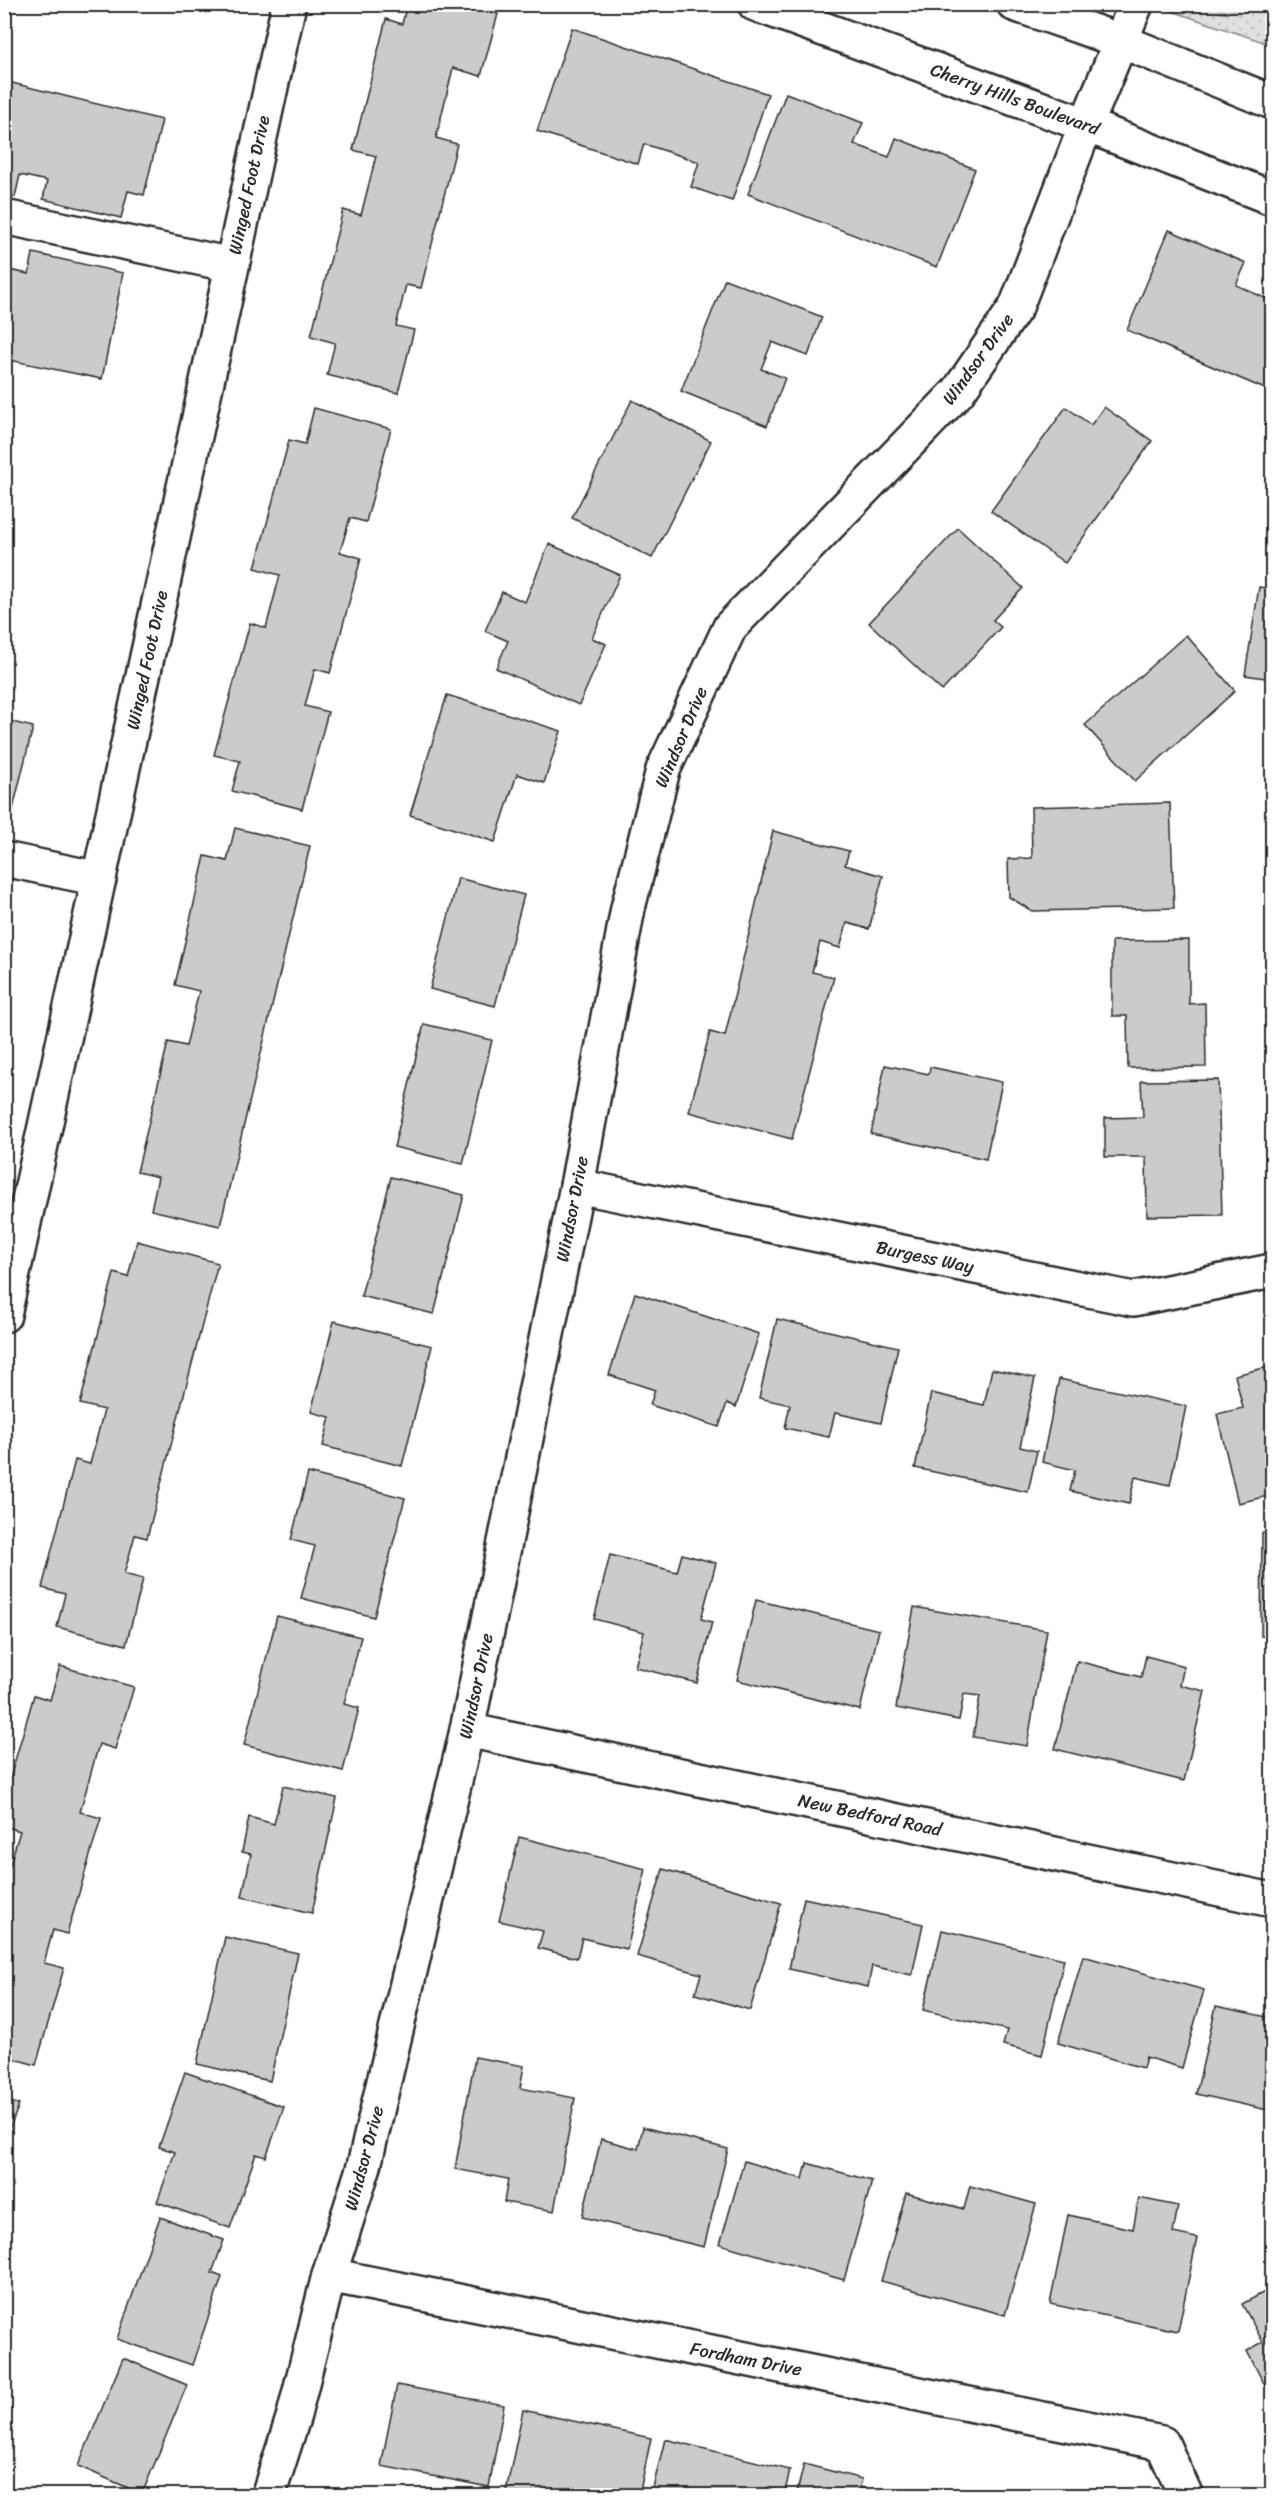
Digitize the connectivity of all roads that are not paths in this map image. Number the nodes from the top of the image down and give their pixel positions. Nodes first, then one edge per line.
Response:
1 (289, 4) edge
2 (755, 4) edge
3 (1014, 4) edge
4 (1136, 4) edge
5 (1121, 41) junction
6 (1272, 102) edge
7 (1086, 125) junction
8 (1272, 198) edge
9 (4, 217) edge
10 (232, 265) junction
11 (4, 859) edge
12 (99, 879) junction
13 (577, 1186) junction
14 (1272, 1271) edge
15 (4, 1315) edge
16 (467, 1730) junction
17 (1272, 1900) edge
18 (329, 2275) junction
19 (268, 2496) edge
20 (1186, 2496) edge

1 - 10 street, Winged Foot Drive
2 - 7 street, Cherry Hills Boulevard
3 - 5 street
4 - 5 street, Windsor Drive
5 - 6 street
5 - 7 street, Windsor Drive
7 - 8 street, Cherry Hills Boulevard
7 - 13 street, Windsor Drive
9 - 10 street
10 - 12 street, Winged Foot Drive
11 - 12 street
12 - 15 street, Winged Foot Drive
13 - 14 street, Burgess Way
13 - 16 street, Windsor Drive
16 - 17 street, New Bedford Road
16 - 18 street, Windsor Drive
18 - 19 street, Windsor Drive
18 - 20 street, Fordham Drive

